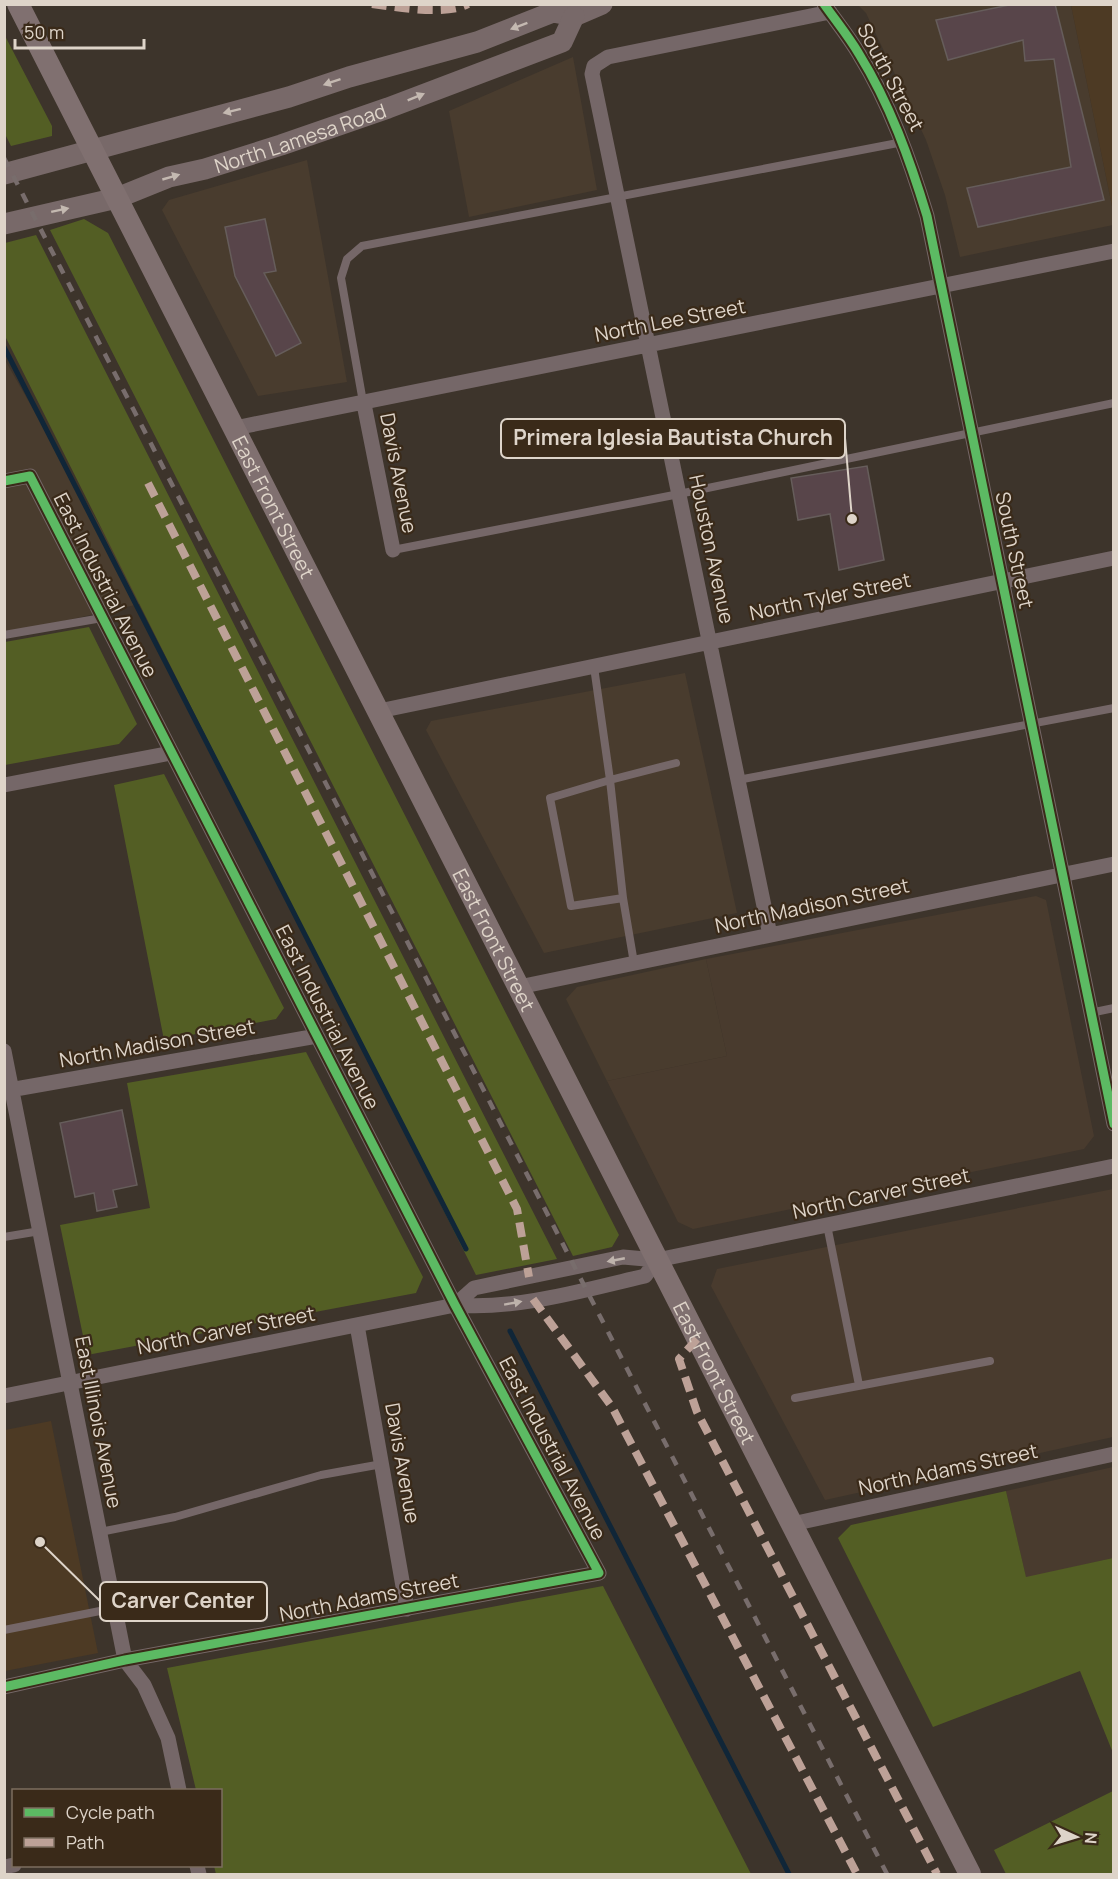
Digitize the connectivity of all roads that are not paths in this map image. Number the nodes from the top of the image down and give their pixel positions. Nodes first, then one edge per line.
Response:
1 (18, 4) edge
2 (602, 4) edge
3 (827, 8) edge
4 (574, 16) junction
5 (903, 142) junction
6 (92, 149) junction
7 (4, 174) edge
8 (619, 197) junction
9 (117, 198) junction
10 (4, 224) edge
11 (1113, 251) edge
12 (942, 287) junction
13 (649, 345) junction
14 (1113, 403) edge
15 (364, 404) junction
16 (235, 428) junction
17 (972, 432) junction
18 (4, 481) edge
19 (679, 494) junction
20 (393, 550) joint
21 (1113, 558) edge
22 (1003, 581) junction
23 (102, 618) junction
24 (4, 635) edge
25 (710, 643) junction
26 (594, 667) junction
27 (1113, 708) edge
28 (379, 711) junction
29 (1032, 725) junction
30 (171, 753) junction
31 (676, 763) dead end
32 (610, 780) junction
33 (738, 780) junction
34 (4, 786) edge
35 (1113, 864) edge
36 (1062, 875) junction
37 (623, 898) junction
38 (770, 935) junction
39 (634, 963) junction
40 (519, 987) junction
41 (1113, 1008) edge
42 (1090, 1013) junction
43 (317, 1036) junction
44 (4, 1051) edge
45 (8, 1090) edge
46 (1113, 1124) edge
47 (1113, 1166) edge
48 (827, 1226) junction
49 (40, 1231) junction
50 (4, 1237) edge
51 (657, 1260) junction
52 (455, 1305) junction
53 (357, 1325) junction
54 (990, 1361) dead end
55 (70, 1383) junction
56 (859, 1385) junction
57 (4, 1396) edge
58 (795, 1398) dead end
59 (1113, 1454) edge
60 (382, 1464) junction
61 (792, 1524) junction
62 (100, 1532) junction
63 (599, 1573) joint
64 (115, 1608) junction
65 (407, 1609) junction
66 (4, 1630) edge
67 (125, 1660) junction
68 (4, 1687) edge
69 (179, 1789) edge
70 (970, 1875) edge

1 - 6 main road, East Front Street
2 - 4 main road, North Lamesa Road
3 - 5 street, South Street
3 - 8 street, Houston Avenue
4 -> 6 main road, North Lamesa Road
9 -> 4 main road, North Lamesa Road
5 - 8 lane
5 - 12 street, South Street
6 - 7 main road, North Lamesa Road
6 - 9 main road, East Front Street
8 - 13 street, Houston Avenue
8 - 15 lane
10 -> 9 main road, North Lamesa Road
9 - 16 main road, East Front Street
11 - 12 street, North Lee Street
12 - 13 street, North Lee Street
12 - 17 street, South Street
13 - 15 street, North Lee Street
13 - 19 street, Houston Avenue
14 - 17 lane
15 - 16 street, North Lee Street
15 - 20 street, Davis Avenue
16 - 28 main road, East Front Street
17 - 19 lane
17 - 22 street, South Street
18 - 23 street, East Industrial Avenue
19 - 20 lane
19 - 25 street, Houston Avenue
21 - 22 street, North Tyler Street
22 - 25 street, North Tyler Street
22 - 29 street, South Street
23 - 24 lane
23 - 30 street, East Industrial Avenue
25 - 26 street, North Tyler Street
25 - 33 street, Houston Avenue
26 - 28 street, North Tyler Street
26 - 32 lane
27 - 29 lane
28 - 40 main road, East Front Street
29 - 33 lane
29 - 36 street, South Street
30 - 34 street
30 - 43 street, East Industrial Avenue
31 - 32 lane
32 - 37 lane
32 - 37 lane
33 - 38 street, Houston Avenue
35 - 36 street, North Madison Street
36 - 38 street, North Madison Street
36 - 42 street, South Street
37 - 39 lane
38 - 39 street, North Madison Street
39 - 40 street, North Madison Street
40 - 51 main road, East Front Street
41 - 42 lane
42 - 46 street, South Street
43 - 45 street, North Madison Street
43 - 52 street, East Industrial Avenue
44 - 45 street, East Illinois Avenue
45 - 49 street, East Illinois Avenue
47 - 48 street, North Carver Street
48 - 51 street, North Carver Street
48 - 56 lane
49 - 50 lane
49 - 55 street, East Illinois Avenue
51 -> 52 street, North Carver Street
52 -> 51 street, North Carver Street
51 - 61 main road, East Front Street
52 - 53 street, North Carver Street
52 - 63 street, East Industrial Avenue
53 - 55 street, North Carver Street
53 - 60 street, Davis Avenue
54 - 56 lane
55 - 57 street, North Carver Street
55 - 62 street, East Illinois Avenue
56 - 58 lane
59 - 61 street, North Adams Street
60 - 62 lane
60 - 65 street, Davis Avenue
61 - 70 main road, East Front Street
62 - 64 street, East Illinois Avenue
63 - 65 street, North Adams Street
64 - 66 lane
64 - 67 street, East Illinois Avenue
65 - 67 street, North Adams Street
67 - 68 street, North Adams Street
67 - 69 street, East Illinois Avenue

